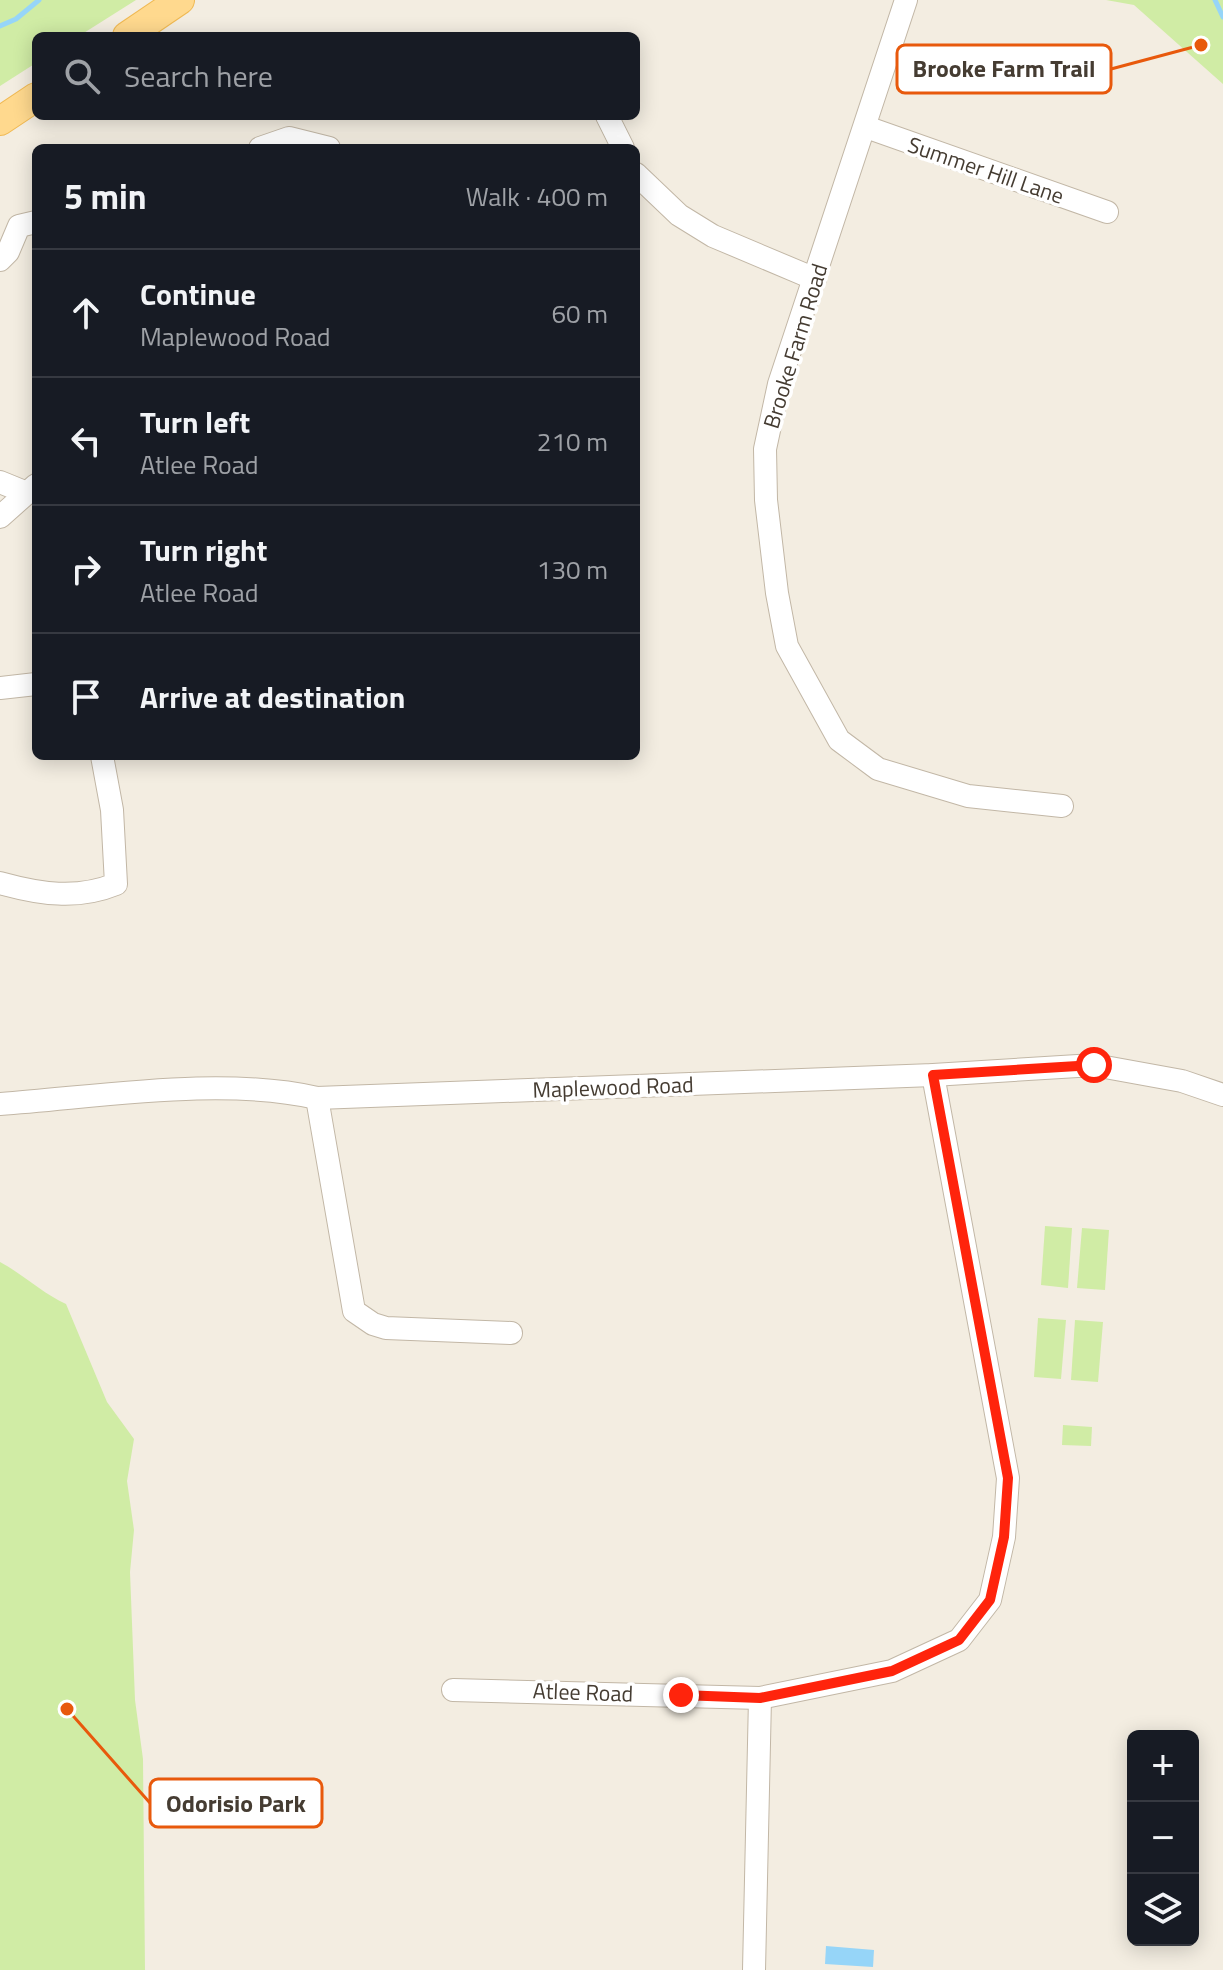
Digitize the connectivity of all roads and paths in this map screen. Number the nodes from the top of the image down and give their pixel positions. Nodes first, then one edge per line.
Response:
1 (180, 0) edge
2 (906, 0) edge
3 (133, 32) edge
4 (32, 100) edge
5 (609, 120) edge
6 (0, 121) edge
7 (866, 127) junction
8 (272, 144) edge
9 (313, 144) edge
10 (621, 144) edge
11 (640, 178) edge
12 (1107, 212) dead end
13 (0, 213) edge
14 (32, 223) edge
15 (0, 260) edge
16 (815, 279) junction
17 (0, 482) edge
18 (31, 489) edge
19 (0, 517) edge
20 (32, 684) edge
21 (0, 688) edge
22 (103, 760) edge
23 (1062, 806) dead end
24 (0, 883) edge
25 (933, 1075) junction
26 (1223, 1095) edge
27 (317, 1098) junction
28 (0, 1104) edge
29 (511, 1333) dead end
30 (453, 1690) dead end
31 (760, 1698) junction
32 (754, 1970) edge

1 - 3 main road
2 - 7 street, Brooke Farm Road
4 - 6 main road
5 - 10 street
7 - 12 street, Summer Hill Lane
7 - 16 street, Brooke Farm Road
8 - 9 street
11 - 16 street
13 - 14 street
14 - 15 street
16 - 23 street, Brooke Farm Road
17 - 18 street
18 - 19 street
20 - 21 street
22 - 24 street
25 - 26 street, Maplewood Road
25 - 27 street, Maplewood Road
25 - 31 street, Atlee Road
27 - 28 street, Maplewood Road
27 - 29 street
30 - 31 street, Atlee Road
31 - 32 street

